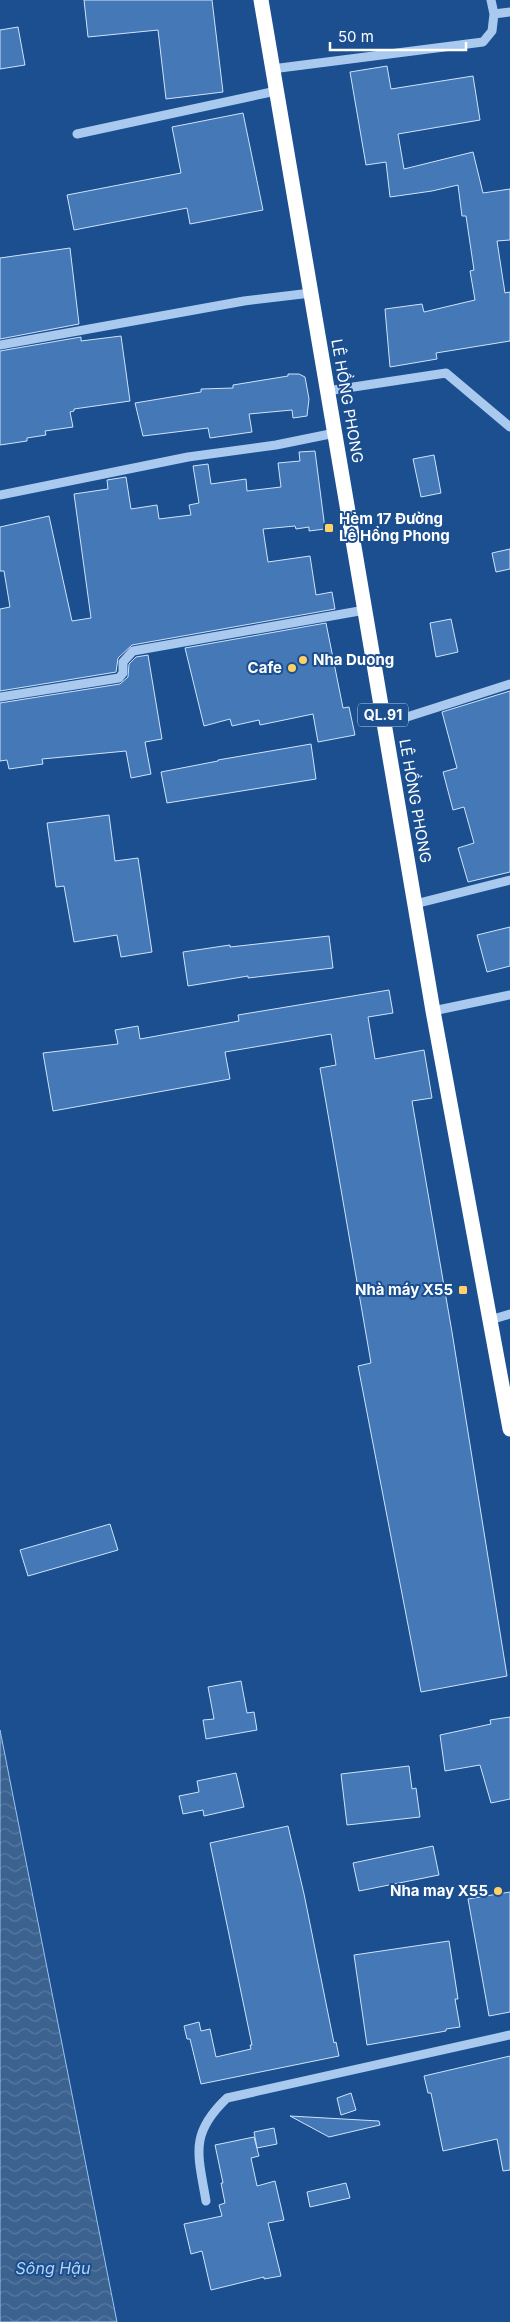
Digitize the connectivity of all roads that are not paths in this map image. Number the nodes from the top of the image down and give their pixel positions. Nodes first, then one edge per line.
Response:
1 (261, 0) edge
2 (491, 0) edge
3 (510, 12) edge
4 (494, 14) junction
5 (272, 69) junction
6 (276, 91) junction
7 (77, 134) dead end
8 (311, 294) junction
9 (0, 345) edge
10 (328, 391) junction
11 (510, 427) edge
12 (335, 433) junction
13 (0, 495) edge
14 (365, 610) junction
15 (510, 684) edge
16 (0, 697) edge
17 (384, 724) junction
18 (510, 880) edge
19 (415, 904) junction
20 (510, 995) edge
21 (433, 1011) junction
22 (510, 1314) edge
23 (490, 1320) junction
24 (510, 1429) edge
25 (510, 2035) edge
26 (206, 2200) dead end

1 - 5 highway, LÊ HỒNG PHONG / QL.91
2 - 4 street
3 - 4 street
4 - 5 street
5 - 6 highway, LÊ HỒNG PHONG / QL.91
6 - 7 street
6 - 8 highway, LÊ HỒNG PHONG / QL.91
8 - 9 street
8 - 10 highway, LÊ HỒNG PHONG / QL.91
10 - 11 street
10 - 12 highway, LÊ HỒNG PHONG / QL.91
12 - 13 street
12 - 14 highway, LÊ HỒNG PHONG / QL.91
14 - 16 street
14 - 17 highway, LÊ HỒNG PHONG / QL.91
15 - 17 street
17 - 19 highway, LÊ HỒNG PHONG / QL.91
18 - 19 street
19 - 21 highway, LÊ HỒNG PHONG / QL.91
20 - 21 street
21 - 23 highway, LÊ HỒNG PHONG / QL.91
22 - 23 street
23 - 24 highway, LÊ HỒNG PHONG / QL.91
25 - 26 street

